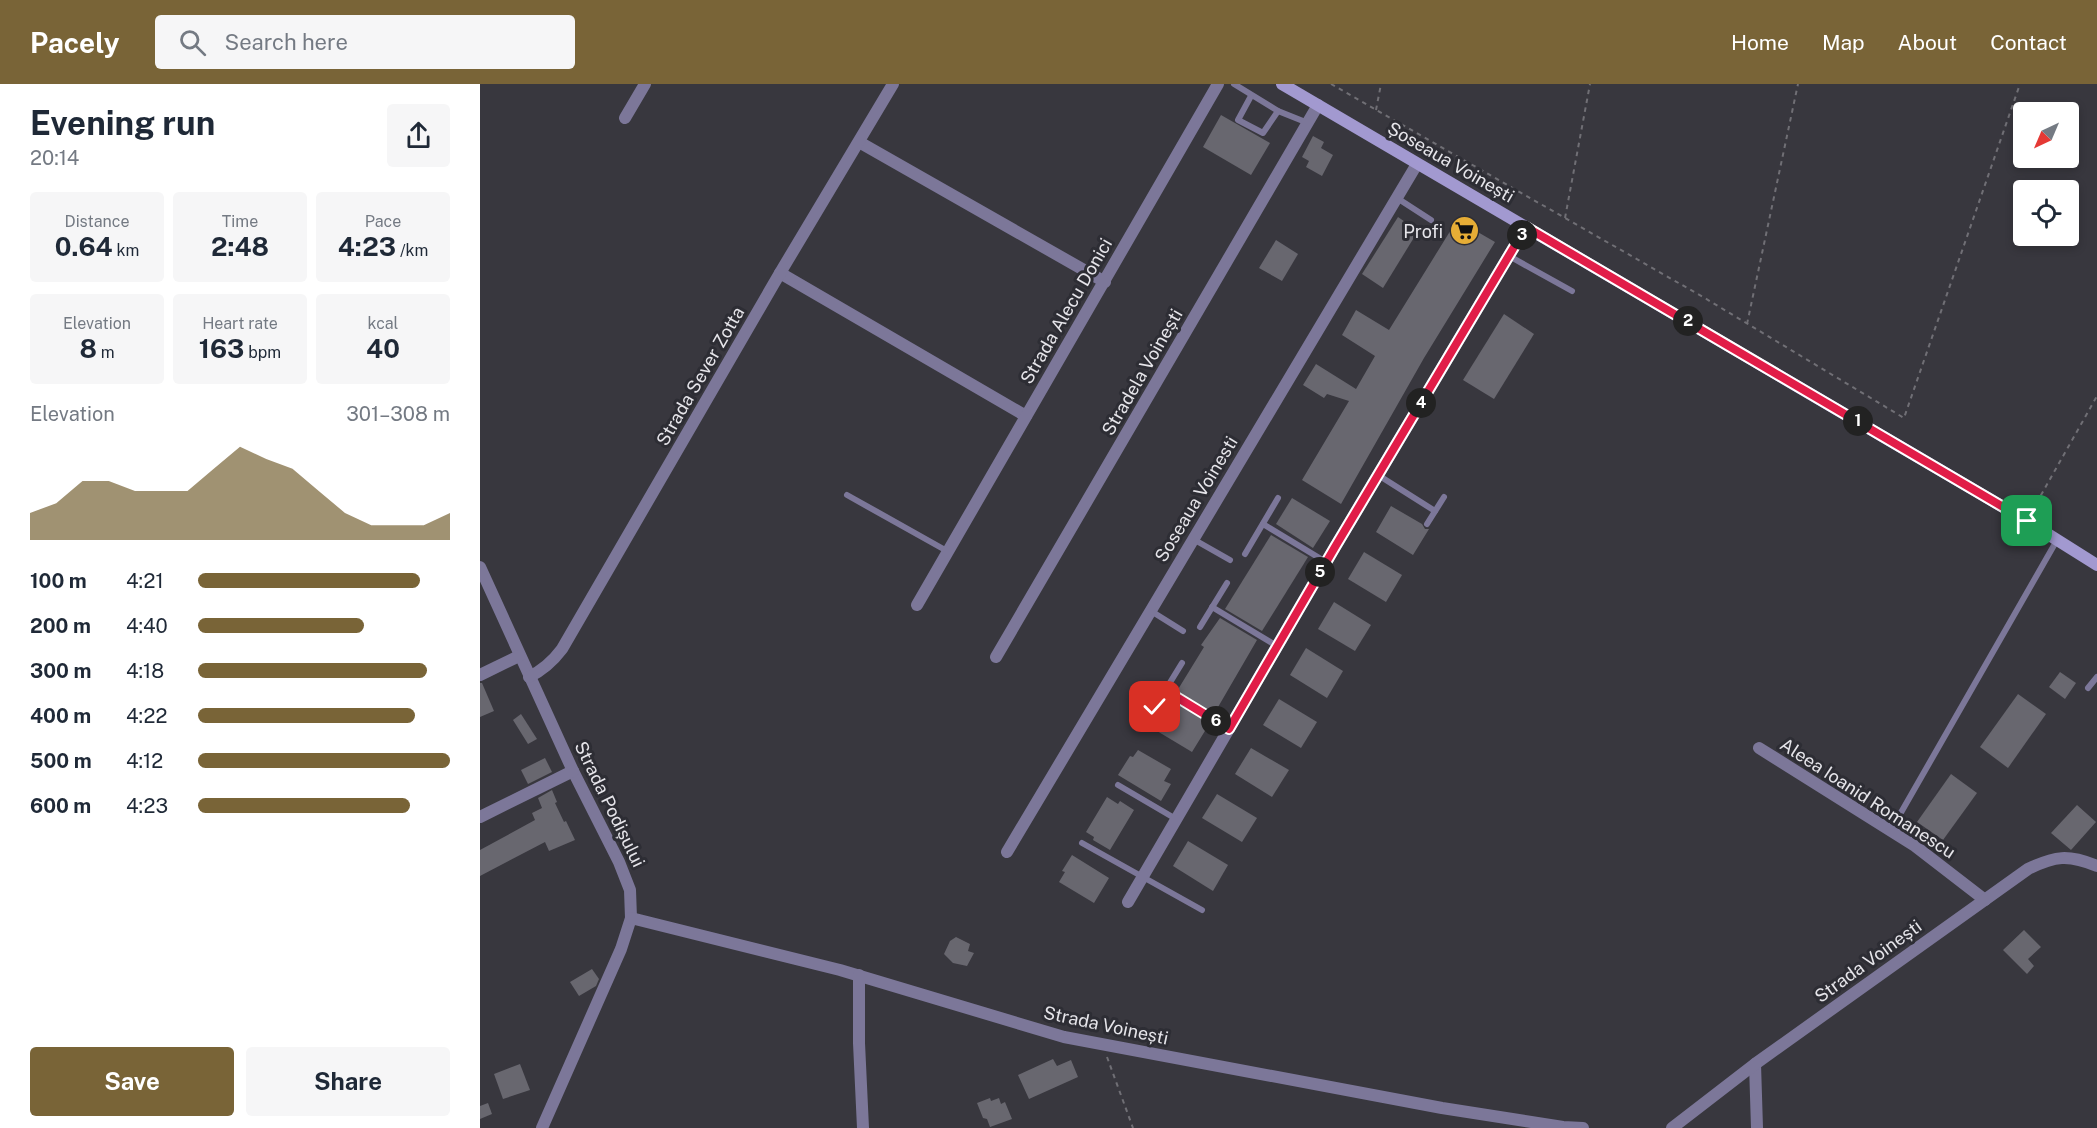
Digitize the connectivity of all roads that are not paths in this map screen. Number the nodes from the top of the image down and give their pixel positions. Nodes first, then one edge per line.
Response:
1 (645, 84) edge
2 (893, 84) edge
3 (1218, 84) edge
4 (1234, 84) edge
5 (1282, 84) edge
6 (1251, 96) junction
7 (1318, 105) junction
8 (1278, 111) junction
9 (626, 118) dead end
10 (1308, 123) junction
11 (859, 142) junction
12 (1417, 164) junction
13 (1396, 198) junction
14 (1431, 220) dead end
15 (1526, 227) junction
16 (1509, 256) junction
17 (780, 273) junction
18 (1105, 282) junction
19 (1572, 291) dead end
20 (1026, 416) junction
21 (1378, 475) junction
22 (847, 495) dead end
23 (1444, 497) dead end
24 (1278, 498) dead end
25 (1435, 511) junction
26 (1263, 524) junction
27 (1427, 524) dead end
28 (1193, 539) junction
29 (2058, 539) junction
30 (945, 553) junction
31 (1245, 554) dead end
32 (1230, 560) dead end
33 (1326, 562) junction
34 (2097, 565) edge
35 (480, 567) edge
36 (1227, 583) dead end
37 (917, 605) dead end
38 (1212, 607) junction
39 (1150, 611) junction
40 (1200, 627) dead end
41 (1184, 631) dead end
42 (1277, 646) junction
43 (519, 656) junction
44 (996, 657) dead end
45 (1182, 663) dead end
46 (480, 675) edge
47 (529, 677) junction
48 (2097, 677) edge
49 (2088, 688) dead end
50 (1165, 690) junction
51 (1155, 707) dead end
52 (1229, 729) junction
53 (1759, 748) dead end
54 (573, 771) junction
55 (1118, 785) dead end
56 (480, 817) edge
57 (1177, 819) junction
58 (1891, 831) junction
59 (1082, 843) dead end
60 (1007, 852) dead end
61 (2097, 866) edge
62 (1143, 877) junction
63 (1985, 900) junction
64 (1128, 902) dead end
65 (1202, 910) dead end
66 (631, 918) junction
67 (859, 975) junction
68 (1755, 1064) junction
69 (542, 1128) edge
70 (863, 1128) edge
71 (1583, 1128) edge
72 (1672, 1128) edge
73 (1757, 1128) edge

1 - 9 street
2 - 11 street, Strada Sever Zotta
3 - 18 street, Strada Alecu Donici
4 - 6 lane
5 - 7 main road, Șoseaua Voinești
6 - 8 lane
6 - 8 lane
7 - 10 street, Stradela Voinești
7 - 12 main road, Șoseaua Voinești
8 - 10 lane
10 - 44 street, Stradela Voinești
11 - 17 street, Strada Sever Zotta
11 - 18 street
12 - 13 street, Soseaua Voinesti
12 - 15 main road, Șoseaua Voinești
13 - 14 lane
13 - 28 street, Soseaua Voinesti
15 - 16 street
15 - 29 main road, Șoseaua Voinești
16 - 19 lane
16 - 21 street
17 - 20 street
17 - 47 street, Strada Sever Zotta
18 - 20 street, Strada Alecu Donici
20 - 30 street, Strada Alecu Donici
21 - 25 lane
21 - 33 street
22 - 30 lane
23 - 25 lane
24 - 26 lane
25 - 27 lane
26 - 31 lane
26 - 33 lane
28 - 32 lane
28 - 39 street, Soseaua Voinesti
29 - 34 main road, Șoseaua Voinești
29 - 58 lane
30 - 37 street, Strada Alecu Donici
33 - 42 street
35 - 43 street, Strada Podișului
36 - 38 lane
38 - 40 lane
38 - 42 lane
39 - 41 lane
39 - 60 street, Soseaua Voinesti
42 - 52 street
43 - 46 street
43 - 47 street, Strada Podișului
45 - 50 lane
47 - 54 street, Strada Podișului
48 - 49 lane
50 - 51 lane
50 - 52 lane
52 - 57 street
53 - 58 street, Aleea Ioanid Romanescu
54 - 56 street
54 - 66 street, Strada Podișului
55 - 57 lane
57 - 62 street
58 - 63 street, Aleea Ioanid Romanescu
59 - 62 lane
61 - 63 street, Strada Voinești
62 - 64 street
62 - 65 lane
63 - 68 street, Strada Voinești
66 - 67 street, Strada Voinești
66 - 69 street, Strada Podișului
67 - 70 street
67 - 71 street, Strada Voinești
68 - 72 street, Strada Voinești
68 - 73 street

